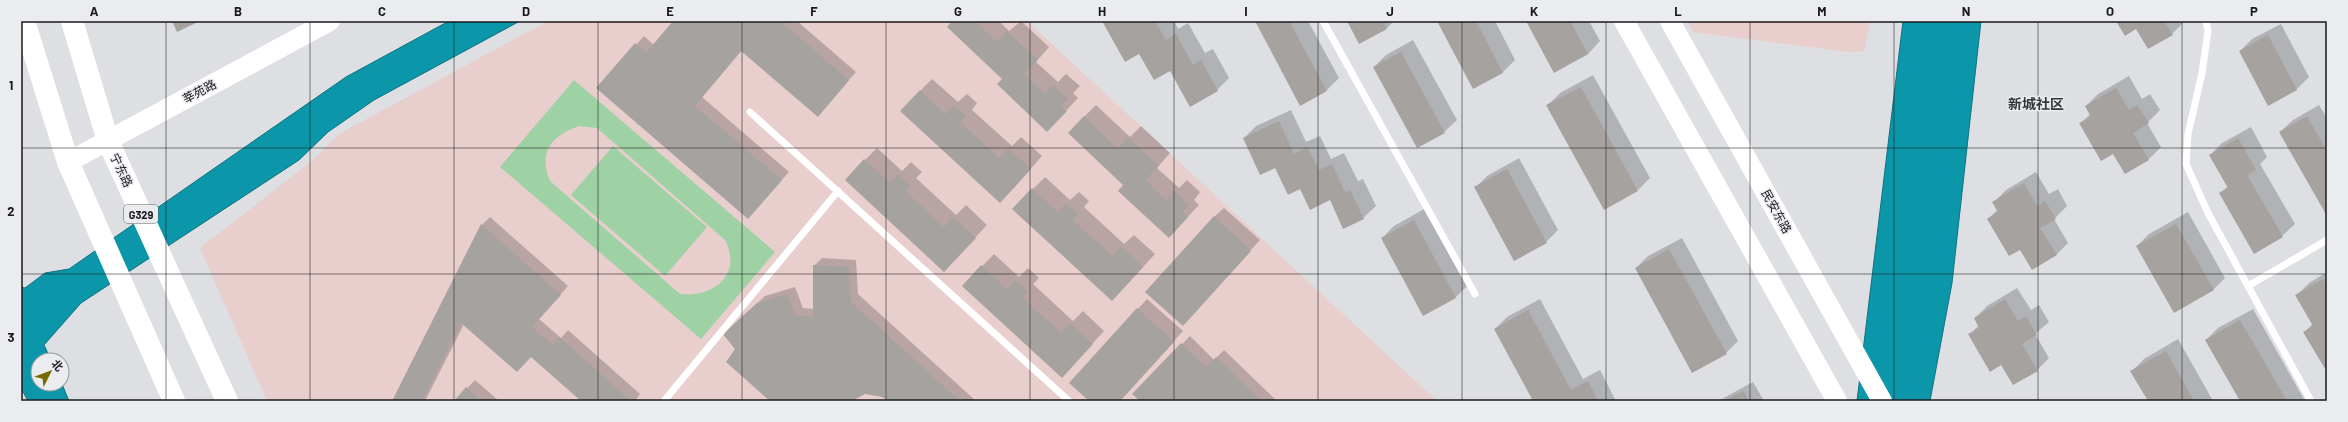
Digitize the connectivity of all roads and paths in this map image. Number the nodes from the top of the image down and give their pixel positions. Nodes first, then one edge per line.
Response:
1 (24, 21) edge
2 (72, 21) edge
3 (330, 21) edge
4 (1323, 21) edge
5 (1624, 21) edge
6 (1670, 21) edge
7 (2206, 21) edge
8 (750, 112) dead end
9 (108, 141) junction
10 (68, 162) junction
11 (838, 191) junction
12 (2327, 240) edge
13 (2248, 286) junction
14 (1475, 294) dead end
15 (174, 401) edge
16 (227, 401) edge
17 (664, 401) edge
18 (1069, 401) edge
19 (1837, 401) edge
20 (1882, 401) edge
21 (2311, 401) edge

1 - 10 main road
2 - 9 main road, 宁东路 / G329
3 - 9 main road, 莘苑路
4 - 14 lane
5 - 19 main road
6 - 20 main road, 民安东路
7 - 13 lane
8 - 11 lane
9 - 10 main road, 莘苑路
9 - 16 main road, 宁东路 / G329
10 - 15 main road
11 - 17 lane
11 - 18 lane
12 - 13 lane
13 - 21 lane

